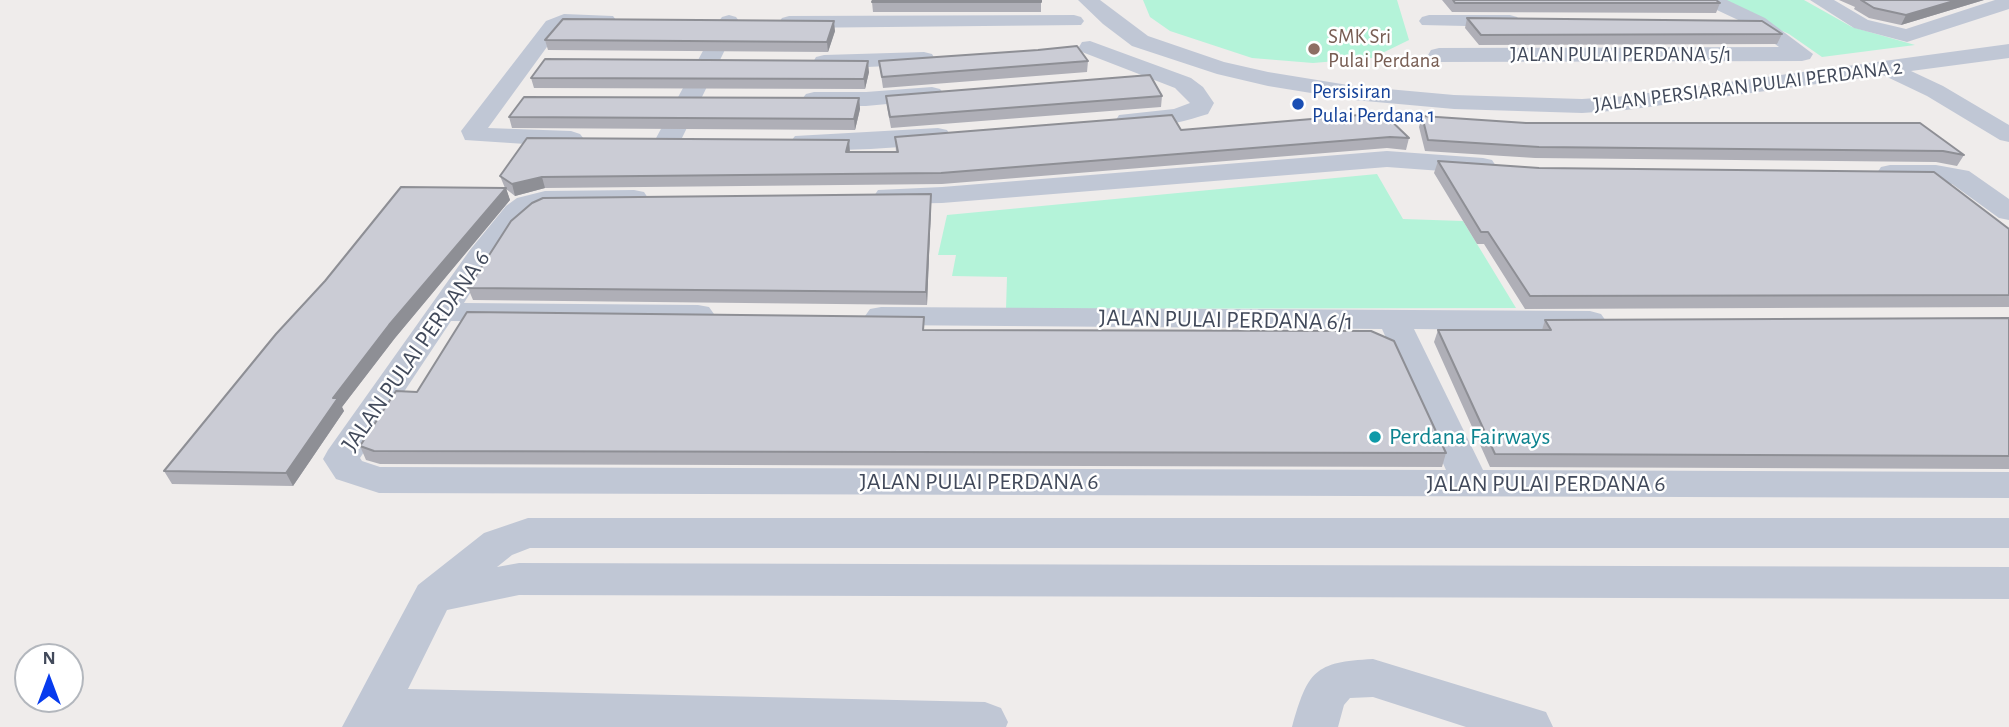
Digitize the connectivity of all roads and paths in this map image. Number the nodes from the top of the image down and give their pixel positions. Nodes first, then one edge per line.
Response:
1 (1053, 0) edge
2 (1088, 0) edge
3 (1711, 0) edge
4 (2002, 0) edge
5 (1831, 2) edge
6 (2009, 2) edge
7 (1425, 10) edge
8 (858, 11) edge
9 (623, 20) edge
10 (702, 21) edge
11 (729, 21) junction
12 (1525, 21) edge
13 (1703, 22) edge
14 (1758, 22) junction
15 (1140, 41) junction
16 (1090, 47) junction
17 (1064, 49) edge
18 (2009, 51) edge
19 (1439, 55) junction
20 (944, 57) edge
21 (527, 60) junction
22 (555, 60) edge
23 (680, 61) edge
24 (708, 61) junction
25 (734, 62) edge
26 (799, 62) edge
27 (877, 62) junction
28 (1916, 66) junction
29 (1889, 69) junction
30 (1163, 76) junction
31 (1109, 80) edge
32 (961, 92) edge
33 (497, 98) junction
34 (524, 98) edge
35 (662, 98) edge
36 (690, 98) junction
37 (717, 98) edge
38 (798, 99) edge
39 (866, 99) junction
40 (1454, 102) junction
41 (2009, 116) edge
42 (1111, 121) edge
43 (965, 133) edge
44 (2009, 135) edge
45 (588, 139) edge
46 (641, 140) edge
47 (668, 140) junction
48 (693, 140) edge
49 (780, 141) edge
50 (856, 141) junction
51 (1509, 167) edge
52 (1869, 172) edge
53 (859, 197) edge
54 (653, 198) edge
55 (2009, 212) edge
56 (443, 312) junction
57 (732, 315) edge
58 (857, 316) edge
59 (1618, 321) edge
60 (1395, 322) junction
61 (1471, 484) junction
62 (2009, 485) edge
63 (2009, 533) edge
64 (2009, 583) edge
65 (433, 597) junction
66 (369, 718) edge
67 (985, 722) dead end
68 (1315, 727) edge
69 (1530, 727) edge

1 - 8 street
2 - 15 street, JALAN PERSIARAN PULAI PERDANA 2
3 - 14 street
4 - 6 street
5 - 6 street
7 - 12 street
7 - 19 street
8 - 11 street
8 - 27 street
9 - 21 street
10 - 11 street
11 - 24 street
13 - 14 street
14 - 19 street, JALAN PULAI PERDANA 5/1
15 - 16 street
15 - 40 street, JALAN PERSIARAN PULAI PERDANA 2
16 - 17 street
16 - 30 street
18 - 28 street, JALAN PERSIARAN PULAI PERDANA 2
19 - 40 street
20 - 27 street
21 - 22 street
21 - 33 street
23 - 24 street
24 - 25 street
24 - 36 street
26 - 27 street
27 - 39 street
28 - 29 street, JALAN PERSIARAN PULAI PERDANA 2
28 - 41 street
29 - 40 street, JALAN PERSIARAN PULAI PERDANA 2
29 - 44 street
30 - 31 street
30 - 42 street
32 - 39 street
33 - 34 street
33 - 45 street
35 - 36 street
36 - 37 street
36 - 47 street
38 - 39 street
39 - 50 street
43 - 50 street
46 - 47 street
47 - 48 street
49 - 50 street
51 - 53 street
52 - 55 street
54 - 56 street, JALAN PULAI PERDANA 6
56 - 57 street
56 - 61 street, JALAN PULAI PERDANA 6
58 - 60 street, JALAN PULAI PERDANA 6/1
59 - 60 street, JALAN PULAI PERDANA 6/1
60 - 61 street
61 - 62 street, JALAN PULAI PERDANA 6
63 - 65 street
64 - 65 street
65 - 66 street
66 - 67 street
68 - 69 street

